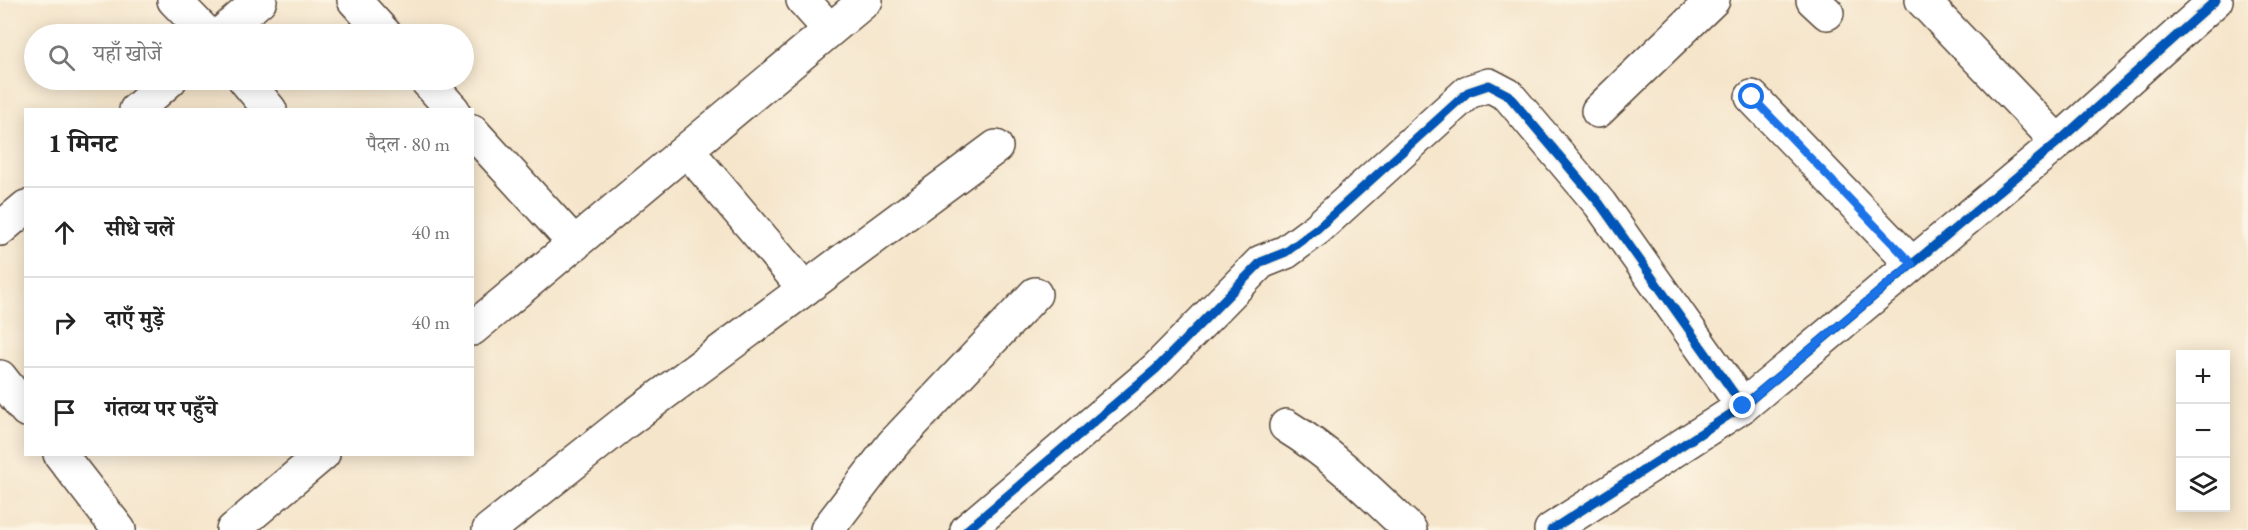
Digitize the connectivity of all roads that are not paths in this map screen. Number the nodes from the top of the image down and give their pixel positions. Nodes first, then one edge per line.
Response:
1 (174, 0) edge
2 (260, 0) edge
3 (354, 0) edge
4 (802, 0) edge
5 (866, 0) edge
6 (1713, 0) edge
7 (1922, 0) edge
8 (2216, 0) edge
9 (197, 24) edge
10 (232, 24) edge
11 (376, 24) edge
12 (830, 30) junction
13 (159, 90) edge
14 (253, 90) edge
15 (435, 90) edge
16 (1752, 97) dead end
17 (138, 108) edge
18 (268, 108) edge
19 (451, 108) edge
20 (1598, 111) dead end
21 (474, 133) edge
22 (2058, 142) junction
23 (996, 147) dead end
24 (687, 150) junction
25 (24, 209) edge
26 (0, 229) edge
27 (575, 244) junction
28 (1912, 264) junction
29 (805, 289) junction
30 (1035, 294) dead end
31 (474, 327) edge
32 (0, 377) edge
33 (1743, 406) junction
34 (24, 407) edge
35 (1286, 426) dead end
36 (62, 456) edge
37 (321, 456) edge
38 (119, 530) edge
39 (233, 530) edge
40 (489, 530) edge
41 (827, 530) edge
42 (967, 530) edge
43 (1410, 530) edge
44 (1551, 530) edge

1 - 9 main road
2 - 10 main road
3 - 11 main road
4 - 12 main road
5 - 12 main road
6 - 20 main road
7 - 22 main road
8 - 22 main road
12 - 24 main road
13 - 17 main road
14 - 18 main road
15 - 19 main road
16 - 28 main road
21 - 27 main road
22 - 28 main road
23 - 29 main road
24 - 27 main road
24 - 29 main road
25 - 26 main road
27 - 31 main road
28 - 33 main road
29 - 40 main road
30 - 41 main road
32 - 34 main road
33 - 42 main road
33 - 44 main road
35 - 43 main road
36 - 38 main road
37 - 39 main road

